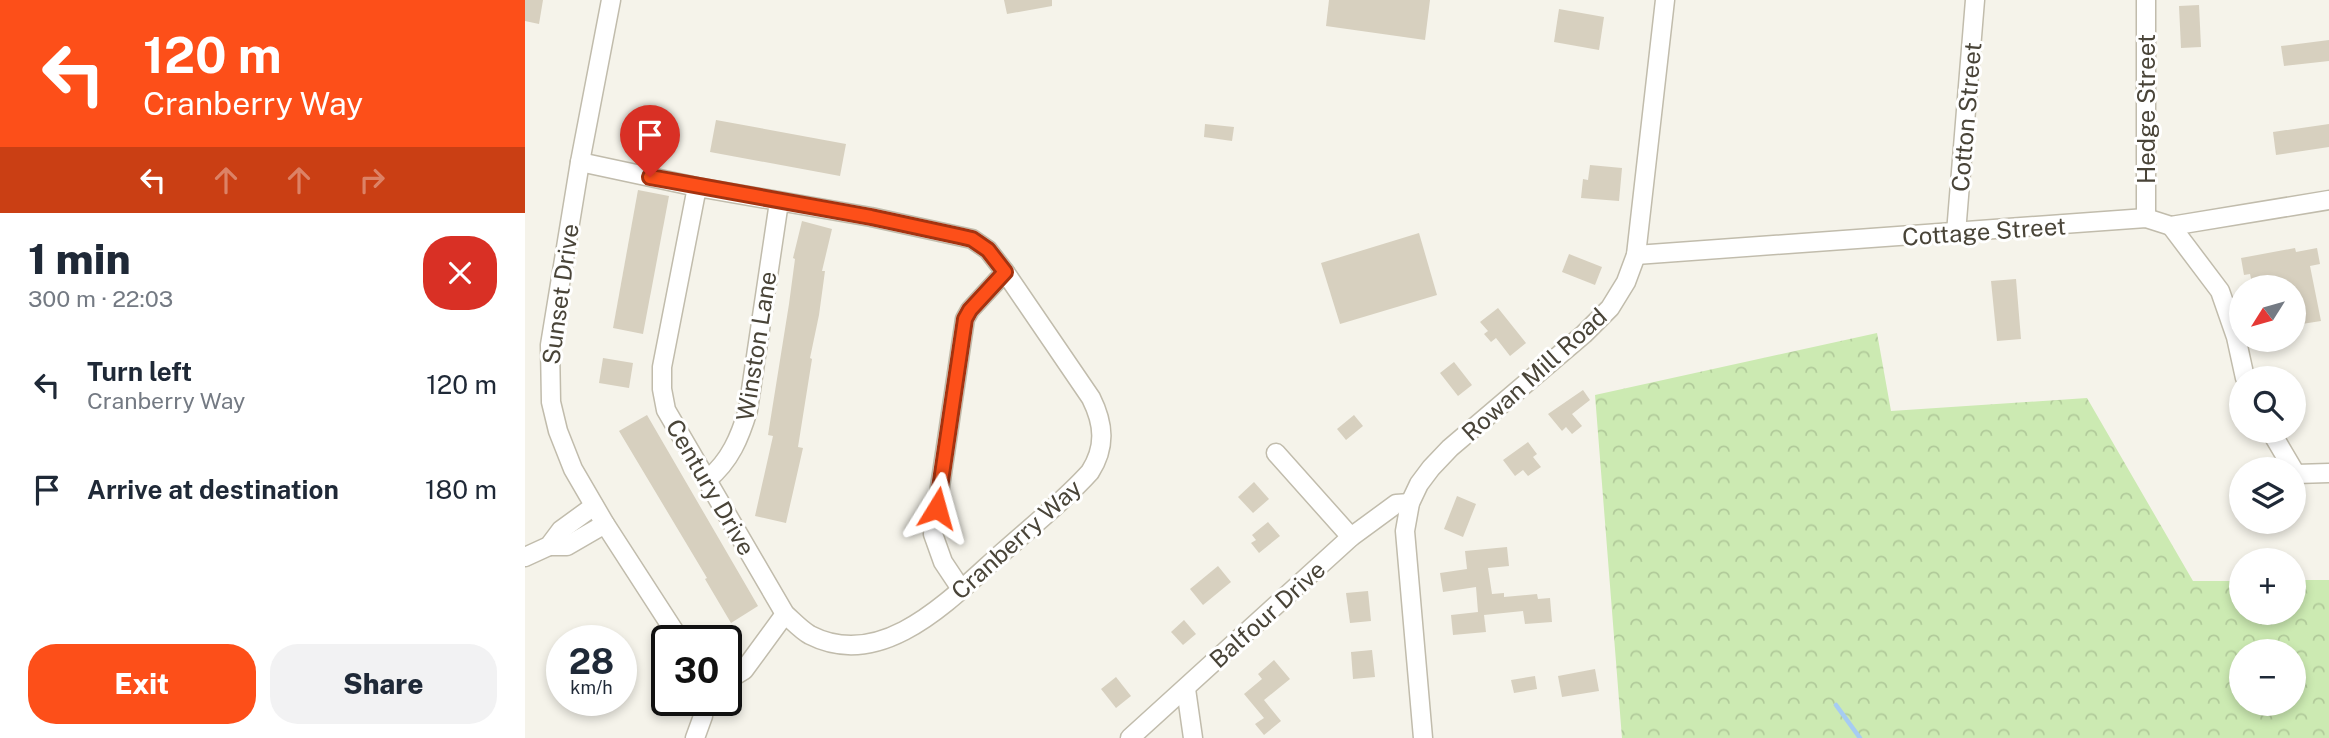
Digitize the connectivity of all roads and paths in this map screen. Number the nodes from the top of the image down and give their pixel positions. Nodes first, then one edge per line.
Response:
1 (611, 0) edge
2 (1665, 0) edge
3 (1975, 0) edge
4 (2145, 0) edge
5 (580, 162) junction
6 (698, 187) junction
7 (2329, 200) edge
8 (779, 202) junction
9 (2147, 218) junction
10 (2171, 226) junction
11 (1956, 233) junction
12 (1636, 254) junction
13 (1005, 272) junction
14 (2242, 366) edge
15 (1276, 453) dead end
16 (2306, 472) edge
17 (2329, 473) edge
18 (708, 479) junction
19 (1410, 503) junction
20 (594, 506) junction
21 (605, 524) junction
22 (1351, 537) junction
23 (549, 546) junction
24 (525, 558) edge
25 (961, 589) junction
26 (785, 614) junction
27 (670, 625) edge
28 (742, 671) edge
29 (1186, 689) junction
30 (703, 716) edge
31 (695, 738) edge
32 (1130, 738) edge
33 (1193, 738) edge
34 (1423, 738) edge

1 - 5 street, Sunset Drive
2 - 12 street, Rowan Mill Road
3 - 11 street, Cotton Street
4 - 9 street, Hedge Street
5 - 6 street, Cranberry Way
5 - 20 street, Sunset Drive
6 - 8 street, Cranberry Way
6 - 18 street, Century Drive
7 - 10 street, Cottage Street
8 - 13 street, Cranberry Way
8 - 18 street, Winston Lane
9 - 10 street, Cottage Street
9 - 11 street, Cottage Street
10 - 14 street
11 - 12 street, Cottage Street
12 - 19 street, Rowan Mill Road
13 - 25 street
13 - 25 street, Cranberry Way
15 - 22 street
16 - 17 street
18 - 26 street, Century Drive
19 - 22 street, Balfour Drive
19 - 34 street, Rowan Mill Road
20 - 21 street, Sunset Drive
20 - 23 street
21 - 23 street
21 - 27 street, Sunset Drive
22 - 29 street, Balfour Drive
23 - 24 street
25 - 26 street, Cranberry Way
26 - 28 street
29 - 32 street, Balfour Drive
29 - 33 street
30 - 31 street

